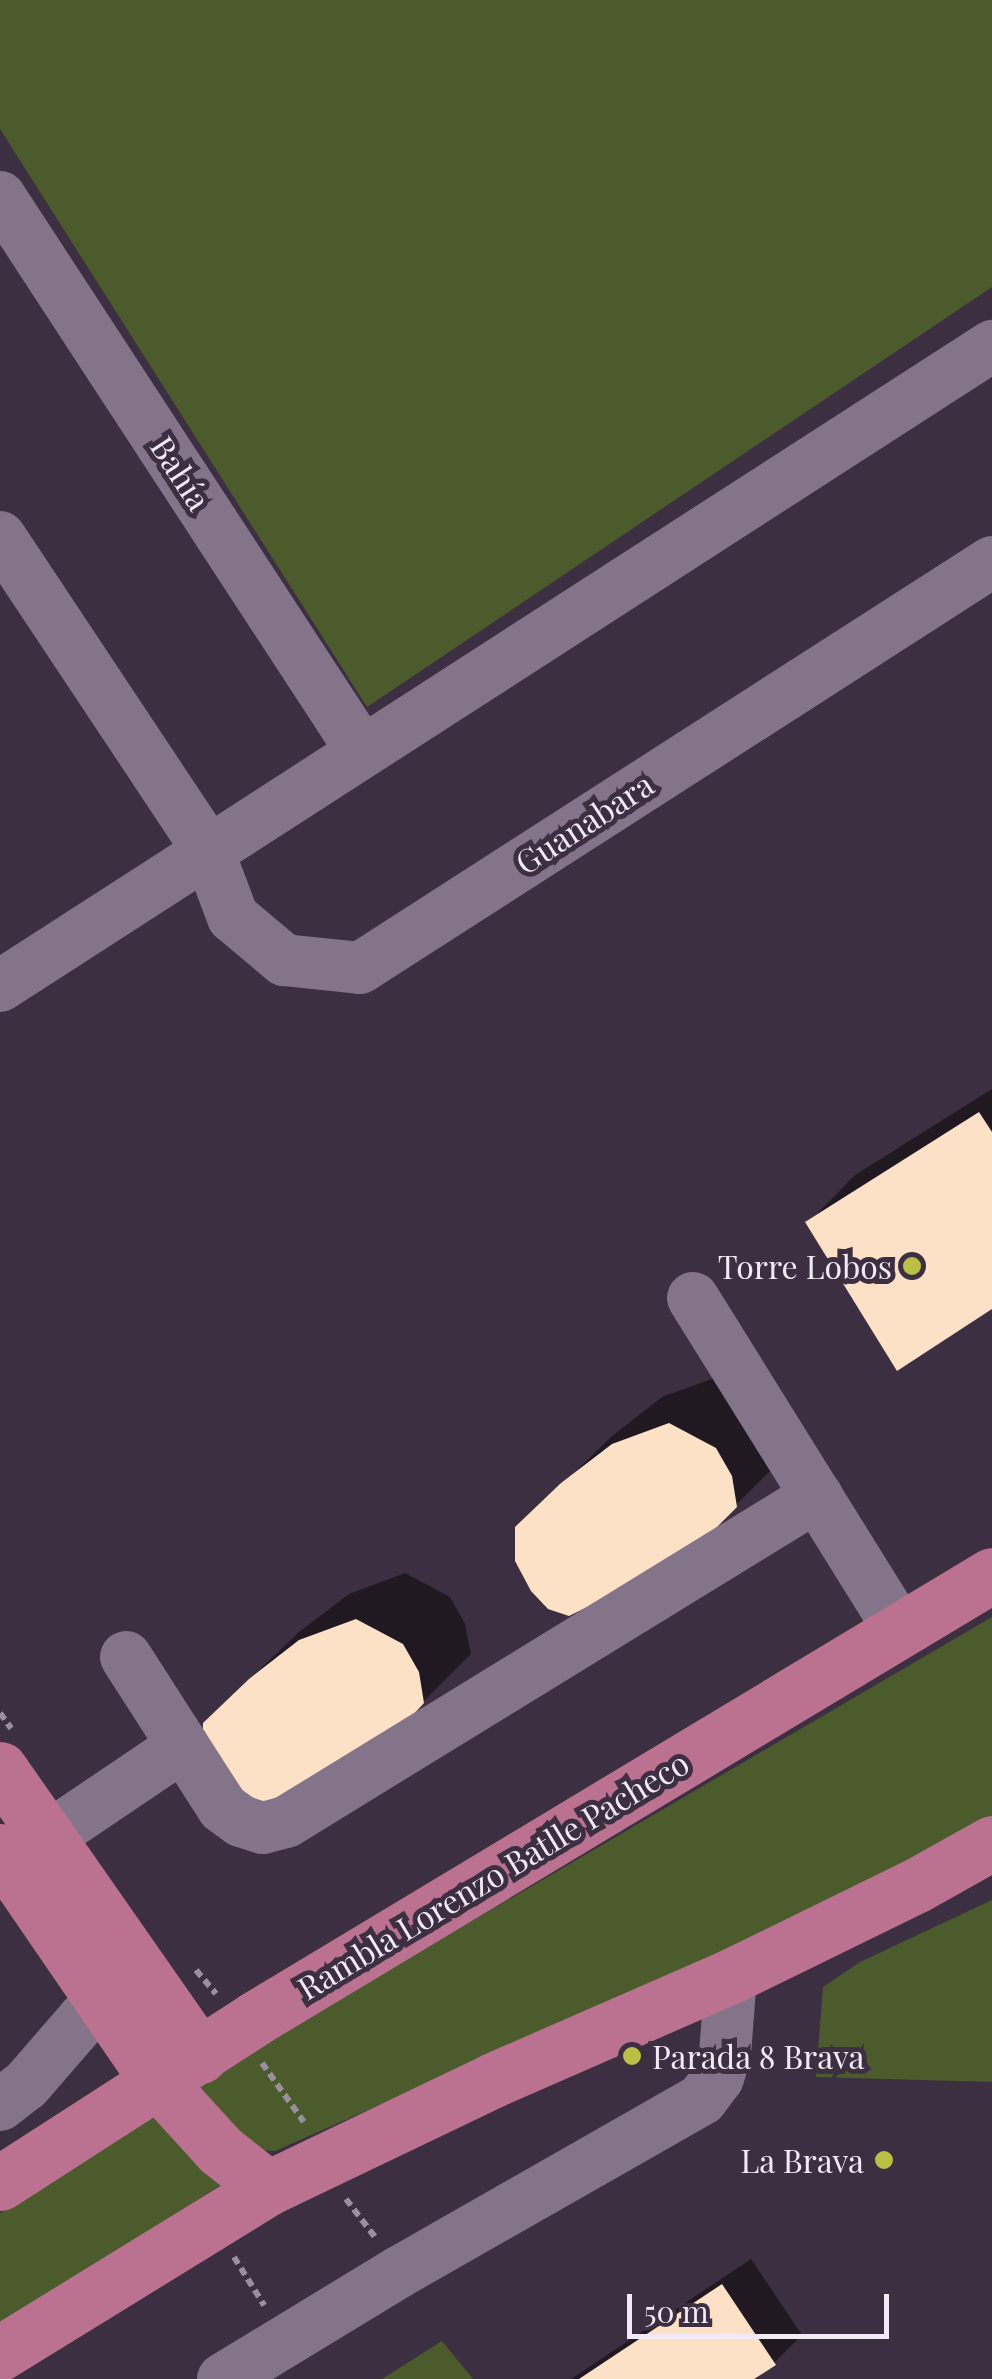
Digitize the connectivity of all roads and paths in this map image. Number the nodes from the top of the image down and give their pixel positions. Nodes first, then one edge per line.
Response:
1 (0, 197) edge
2 (992, 346) edge
3 (0, 538) edge
4 (992, 562) edge
5 (362, 750) junction
6 (207, 848) junction
7 (0, 986) edge
8 (693, 1298) dead end
9 (817, 1496) junction
10 (992, 1575) edge
11 (900, 1630) junction
12 (126, 1657) dead end
13 (183, 1746) junction
14 (0, 1770) edge
15 (992, 1843) edge
16 (24, 1844) edge
17 (730, 1976) junction
18 (111, 2010) junction
19 (180, 2070) junction
20 (0, 2105) edge
21 (0, 2182) edge
22 (268, 2188) junction
23 (212, 2223) junction
24 (286, 2340) junction
25 (0, 2353) edge
26 (223, 2379) edge

1 - 5 street, Bahía
2 - 5 street
3 - 6 street
4 - 6 street, Guanabara
5 - 6 street
6 - 7 street
8 - 9 street
9 - 11 street
9 - 13 street
10 - 11 main road, Rambla Lorenzo Batlle Pacheco
11 - 19 main road, Rambla Lorenzo Batlle Pacheco
12 - 13 street
13 - 16 street
14 - 16 main road
15 - 17 main road
16 - 18 main road
16 - 19 main road
17 - 22 main road
17 - 24 street
18 - 19 main road
18 - 20 street
19 - 21 main road, Rambla Lorenzo Batlle Pacheco
19 - 22 main road
22 - 23 main road
23 - 24 path
23 - 25 main road
24 - 26 street

